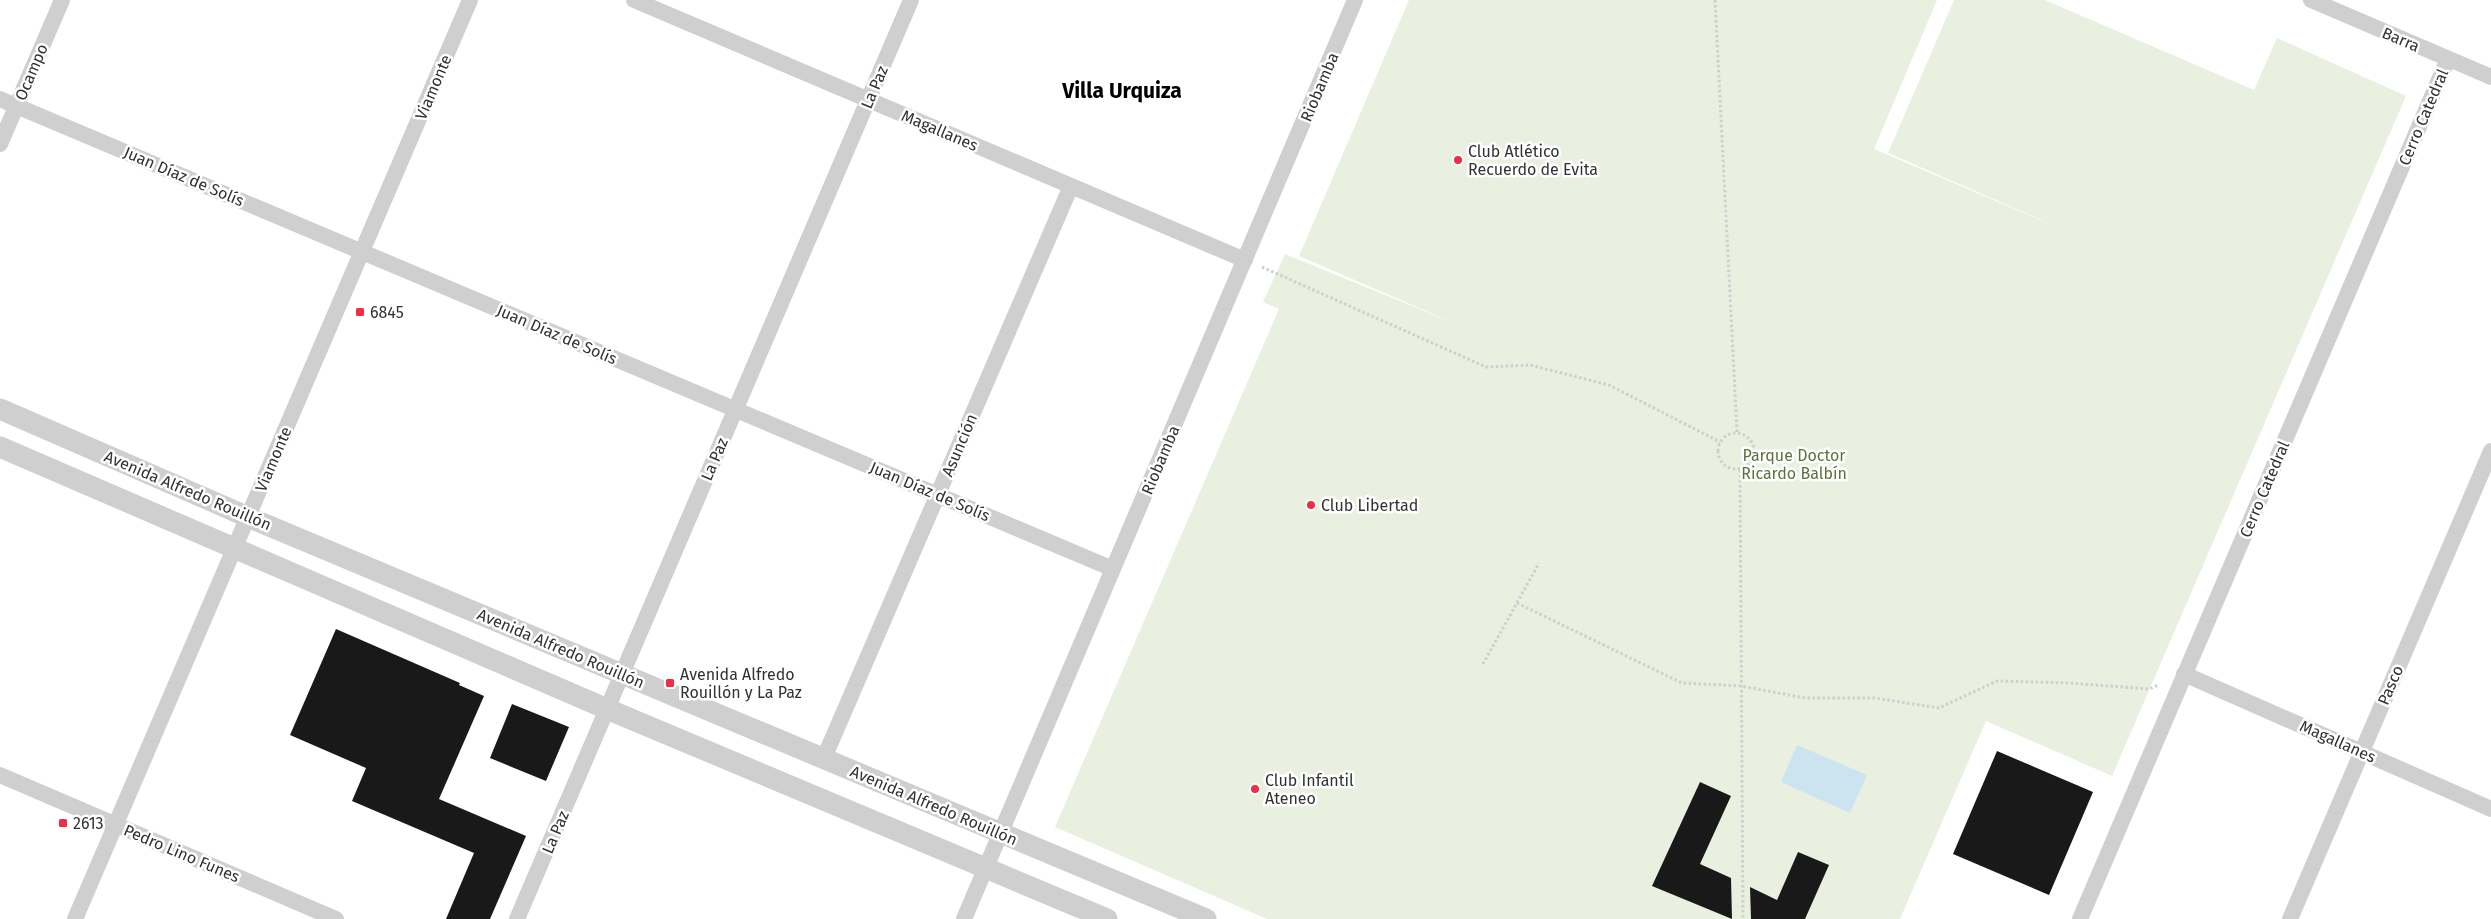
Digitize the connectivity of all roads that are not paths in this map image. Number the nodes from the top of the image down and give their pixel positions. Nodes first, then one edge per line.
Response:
1 (62, 0) edge
2 (470, 0) edge
3 (634, 0) edge
4 (911, 0) edge
5 (1356, 0) edge
6 (2310, 0) edge
7 (2448, 59) junction
8 (2491, 78) edge
9 (0, 99) edge
10 (868, 100) junction
11 (16, 106) junction
12 (0, 144) edge
13 (1071, 186) junction
14 (362, 252) junction
15 (1245, 260) junction
16 (0, 409) edge
17 (735, 409) junction
18 (0, 447) edge
19 (2491, 451) edge
20 (938, 494) junction
21 (248, 517) junction
22 (234, 550) junction
23 (1113, 569) junction
24 (623, 673) junction
25 (2184, 674) junction
26 (607, 709) junction
27 (2362, 751) junction
28 (824, 758) junction
29 (0, 775) edge
30 (2491, 809) edge
31 (116, 825) junction
32 (993, 852) junction
33 (304, 913) edge
34 (75, 919) edge
35 (336, 919) edge
36 (518, 919) edge
37 (964, 919) edge
38 (1107, 919) edge
39 (1206, 919) edge
40 (2080, 919) edge
41 (2290, 919) edge

1 - 11 street, Ocampo
2 - 14 street, Viamonte
3 - 10 street, Magallanes
4 - 10 street, La Paz
5 - 15 street, Riobamba
6 - 7 street, Barra
7 - 8 street, Barra
7 - 25 street, Cerro Catedral
9 - 11 street, Juan Díaz de Solís
10 - 13 street, Magallanes
10 - 17 street, La Paz
11 - 12 street, Ocampo
11 - 14 street, Juan Díaz de Solís
13 - 15 street, Magallanes
13 - 20 street, Asunción
14 - 17 street, Juan Díaz de Solís
14 - 21 street, Viamonte
15 - 23 street, Riobamba
16 - 21 street, Avenida Alfredo Rouillón
17 - 20 street, Juan Díaz de Solís
17 - 24 street, La Paz
18 - 22 street, Avenida Alfredo Rouillón
19 - 27 street, Pasco
20 - 23 street, Juan Díaz de Solís
20 - 28 street, Asunción
21 - 22 street, Viamonte
21 - 24 street, Avenida Alfredo Rouillón
22 - 26 street, Avenida Alfredo Rouillón
22 - 31 street, Viamonte
23 - 32 street, Riobamba
24 - 26 street, La Paz
24 - 28 street, Avenida Alfredo Rouillón
25 - 27 street, Magallanes
25 - 40 street, Cerro Catedral
26 - 32 street, Avenida Alfredo Rouillón
26 - 36 street, La Paz
27 - 30 street, Magallanes
27 - 41 street, Pasco
28 - 32 street, Avenida Alfredo Rouillón
29 - 31 street, Pedro Lino Funes
31 - 33 street, Pedro Lino Funes
31 - 34 street, Viamonte
32 - 37 street, Riobamba
32 - 38 street, Avenida Alfredo Rouillón
32 - 39 street, Avenida Alfredo Rouillón
33 - 35 street, Pedro Lino Funes

